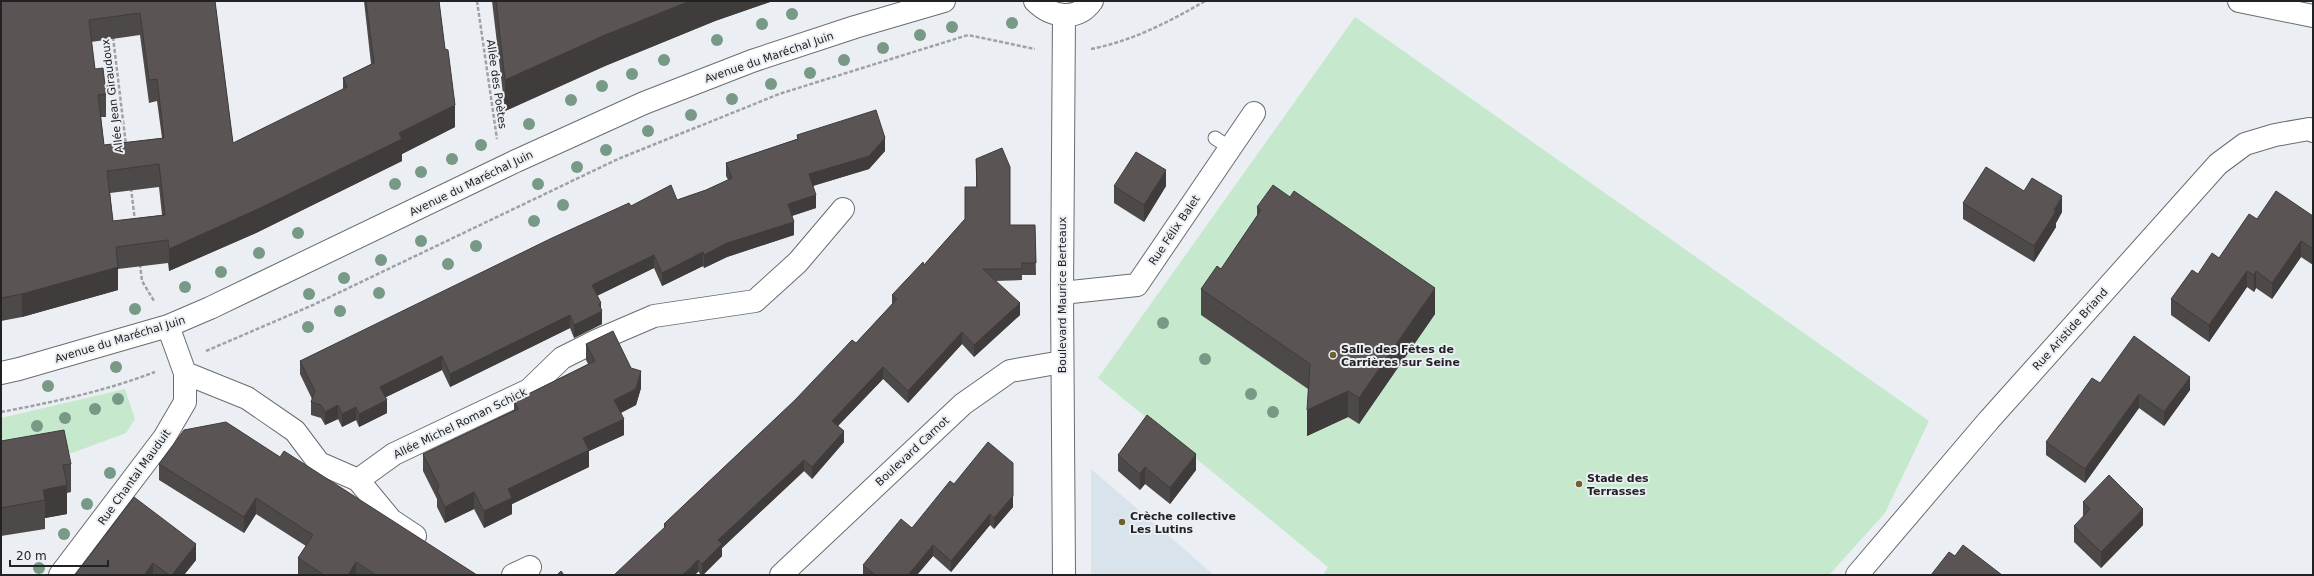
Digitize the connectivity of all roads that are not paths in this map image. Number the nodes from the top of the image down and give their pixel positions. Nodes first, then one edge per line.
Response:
1 (944, 1) edge
2 (1034, 1) edge
3 (1092, 1) edge
4 (2239, 1) edge
5 (1064, 16) junction
6 (2313, 16) edge
7 (1254, 113) dead end
8 (2313, 131) edge
9 (843, 209) dead end
10 (1062, 293) junction
11 (168, 326) junction
12 (1062, 362) junction
13 (183, 368) junction
14 (1, 372) edge
15 (358, 480) junction
16 (430, 545) edge
17 (60, 575) edge
18 (781, 575) edge
19 (1064, 575) edge
20 (1857, 575) edge

1 - 11 main road, Avenue du Maréchal Juin
2 - 5 main road
3 - 5 main road
4 - 6 main road
5 - 10 main road, Boulevard Maurice Berteaux
7 - 10 main road, Rue Félix Balet
8 - 20 main road, Rue Aristide Briand
9 - 15 main road, Allée Michel Roman Schick
10 - 12 main road, Boulevard Maurice Berteaux
11 - 13 main road, Rue Chantal Mauduit
11 - 14 main road, Avenue du Maréchal Juin
12 - 18 main road, Boulevard Carnot
12 - 19 main road, Boulevard Maurice Berteaux
13 - 15 main road
13 - 17 main road, Rue Chantal Mauduit
15 - 16 main road

